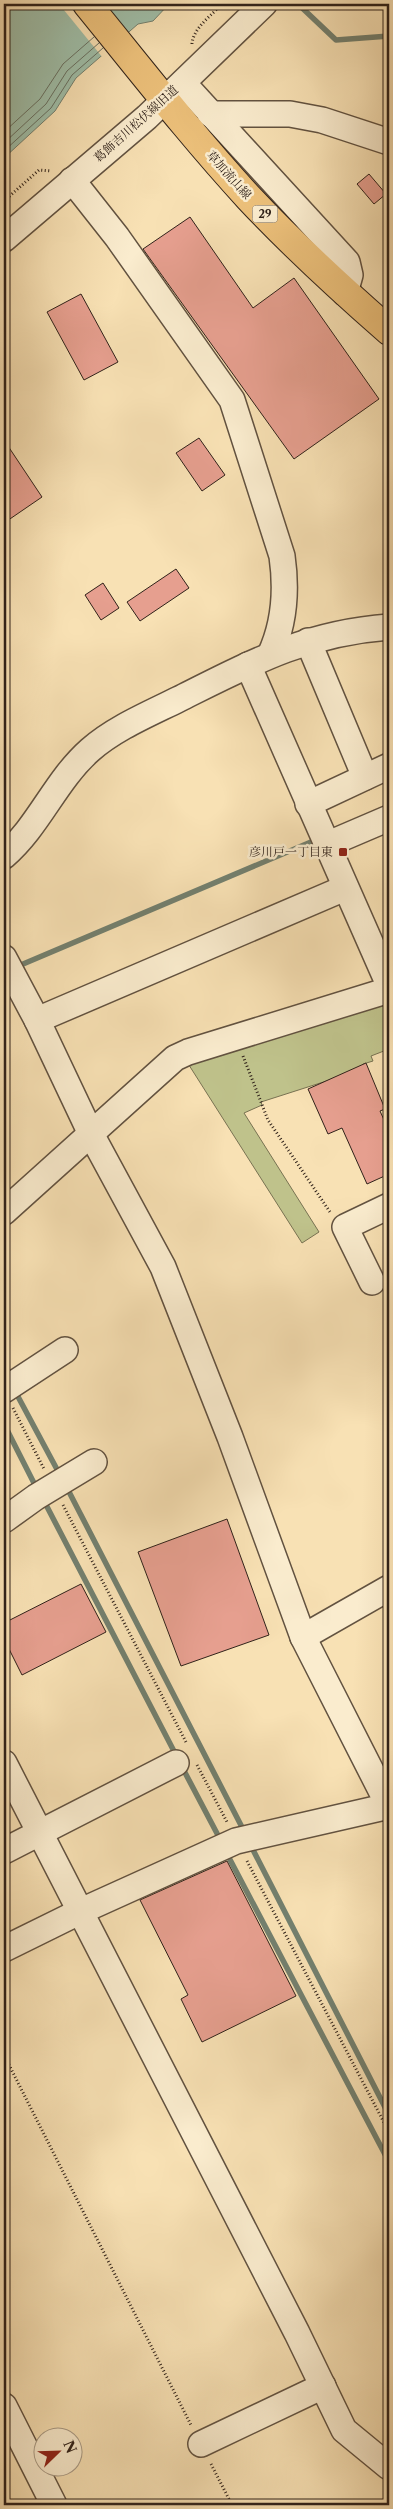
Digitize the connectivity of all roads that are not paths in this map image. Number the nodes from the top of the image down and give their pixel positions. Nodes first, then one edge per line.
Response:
1 (87, 4) edge
2 (264, 4) edge
3 (167, 90) junction
4 (210, 114) junction
5 (389, 142) edge
6 (66, 176) junction
7 (4, 239) edge
8 (345, 293) junction
9 (389, 331) edge
10 (389, 627) edge
11 (308, 641) junction
12 (270, 655) junction
13 (248, 665) junction
14 (389, 766) edge
15 (365, 777) junction
16 (308, 804) junction
17 (389, 818) edge
18 (326, 845) junction
19 (4, 856) edge
20 (345, 888) junction
21 (4, 958) edge
22 (389, 985) edge
23 (389, 990) edge
24 (37, 1020) junction
25 (91, 1134) junction
26 (389, 1206) edge
27 (4, 1212) edge
28 (372, 1282) dead end
29 (65, 1350) dead end
30 (4, 1390) edge
31 (94, 1462) dead end
32 (4, 1520) edge
33 (389, 1588) edge
34 (303, 1637) junction
35 (4, 1763) edge
36 (176, 1763) dead end
37 (389, 1806) edge
38 (39, 1833) junction
39 (4, 1851) edge
40 (79, 1912) junction
41 (4, 1949) edge
42 (322, 2386) junction
43 (4, 2406) edge
44 (201, 2444) road end
45 (389, 2467) edge
46 (54, 2505) edge

1 - 3 main road, 草加流山線 / 29
2 - 3 street, 葛飾吉川松伏線旧道
3 - 4 street
3 - 6 street, 葛飾吉川松伏線旧道
3 - 8 main road, 草加流山線 / 29
4 - 5 street
4 - 8 street
6 - 7 street, 葛飾吉川松伏線旧道
6 - 12 street
8 - 9 main road, 草加流山線 / 29
10 - 11 street
11 - 12 street
11 - 15 street
12 - 13 street
13 - 16 street
13 - 19 street
14 - 15 street
15 - 16 street
16 - 18 street
17 - 18 street
18 - 20 street
20 - 22 street
20 - 24 street
21 - 24 street
23 - 25 street
24 - 25 street
25 - 27 street
25 - 34 street
26 - 28 street
29 - 30 street
31 - 32 street
33 - 34 street
34 - 37 street
35 - 38 street
36 - 38 street
37 - 40 street
38 - 39 street
38 - 40 street
40 - 41 street
40 - 42 street
42 - 44 street
42 - 45 street
43 - 46 street

